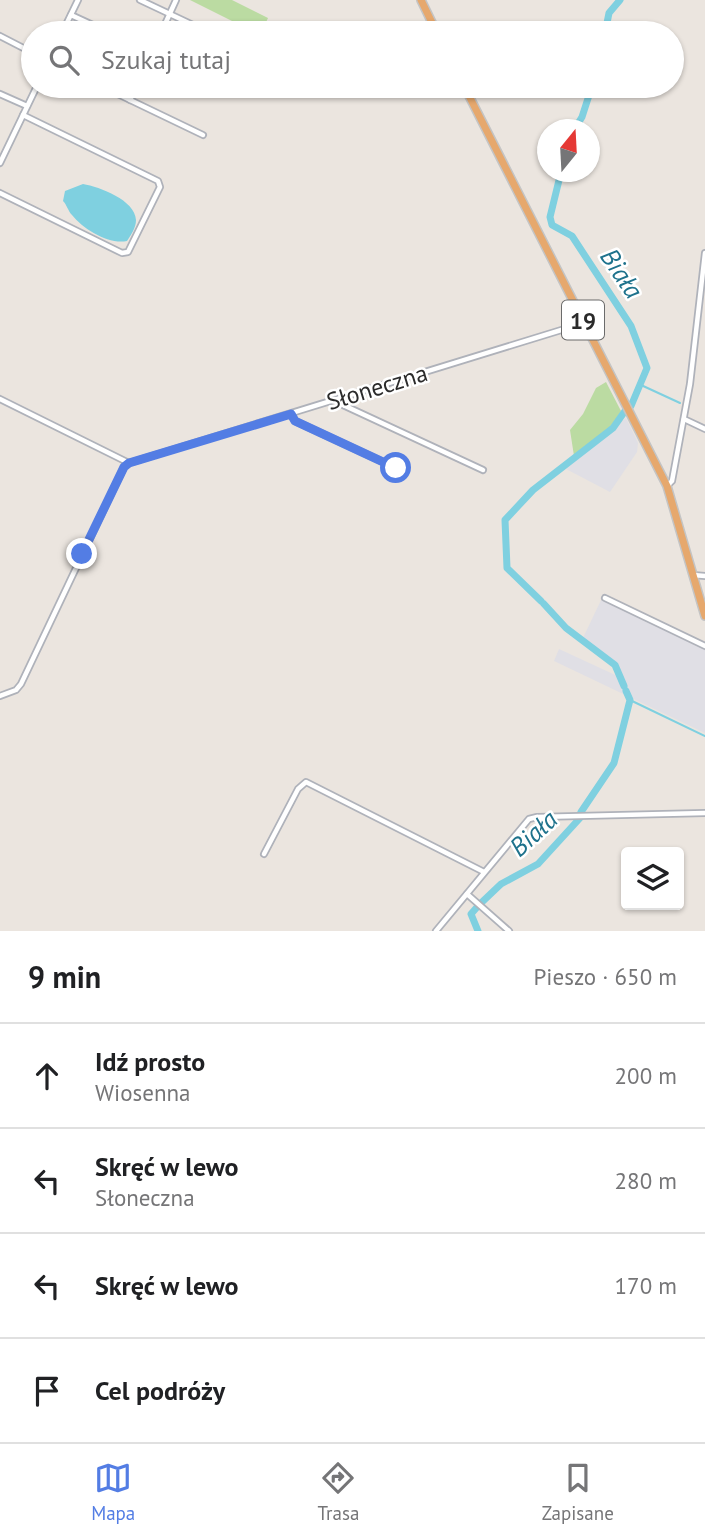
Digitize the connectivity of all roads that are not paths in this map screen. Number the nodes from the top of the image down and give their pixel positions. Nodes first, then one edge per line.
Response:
1 (77, 0) edge
2 (140, 0) edge
3 (176, 0) edge
4 (421, 0) edge
5 (169, 14) junction
6 (71, 15) junction
7 (68, 21) edge
8 (84, 21) edge
9 (166, 21) edge
10 (184, 21) edge
11 (431, 21) edge
12 (0, 36) edge
13 (21, 47) edge
14 (0, 94) edge
15 (31, 98) edge
16 (126, 98) edge
17 (470, 98) edge
18 (130, 100) joint
19 (27, 106) junction
20 (23, 115) junction
21 (203, 135) dead end
22 (0, 163) edge
23 (0, 193) edge
24 (705, 253) edge
25 (584, 322) junction
26 (0, 399) edge
27 (339, 399) junction
28 (291, 414) junction
29 (684, 419) junction
30 (705, 429) edge
31 (129, 463) junction
32 (396, 468) dead end
33 (482, 470) dead end
34 (667, 486) junction
35 (693, 575) junction
36 (705, 576) edge
37 (606, 598) dead end
38 (705, 616) edge
39 (705, 646) edge
40 (0, 696) edge
41 (705, 813) edge
42 (264, 854) dead end
43 (484, 872) junction
44 (467, 894) junction
45 (436, 931) edge
46 (509, 931) edge

1 - 6 street
2 - 5 street
3 - 5 street
4 - 11 highway
5 - 9 street
5 - 10 street
6 - 7 street
6 - 8 street
12 - 13 street
14 - 19 street
15 - 19 street
16 - 18 street
17 - 25 highway, 19
18 - 21 street
19 - 20 street
20 - 22 street
20 - 23 street
24 - 29 street
25 - 27 street, Słoneczna
25 - 34 highway, 19
26 - 31 street
27 - 28 street, Słoneczna
27 - 33 street
28 - 31 street, Słoneczna
28 - 32 street
29 - 30 street
29 - 34 street
31 - 40 street
34 - 35 highway, 19
35 - 36 street
35 - 38 highway, 19
37 - 39 street
41 - 43 street
42 - 43 street
43 - 44 street
44 - 45 street
44 - 46 street

